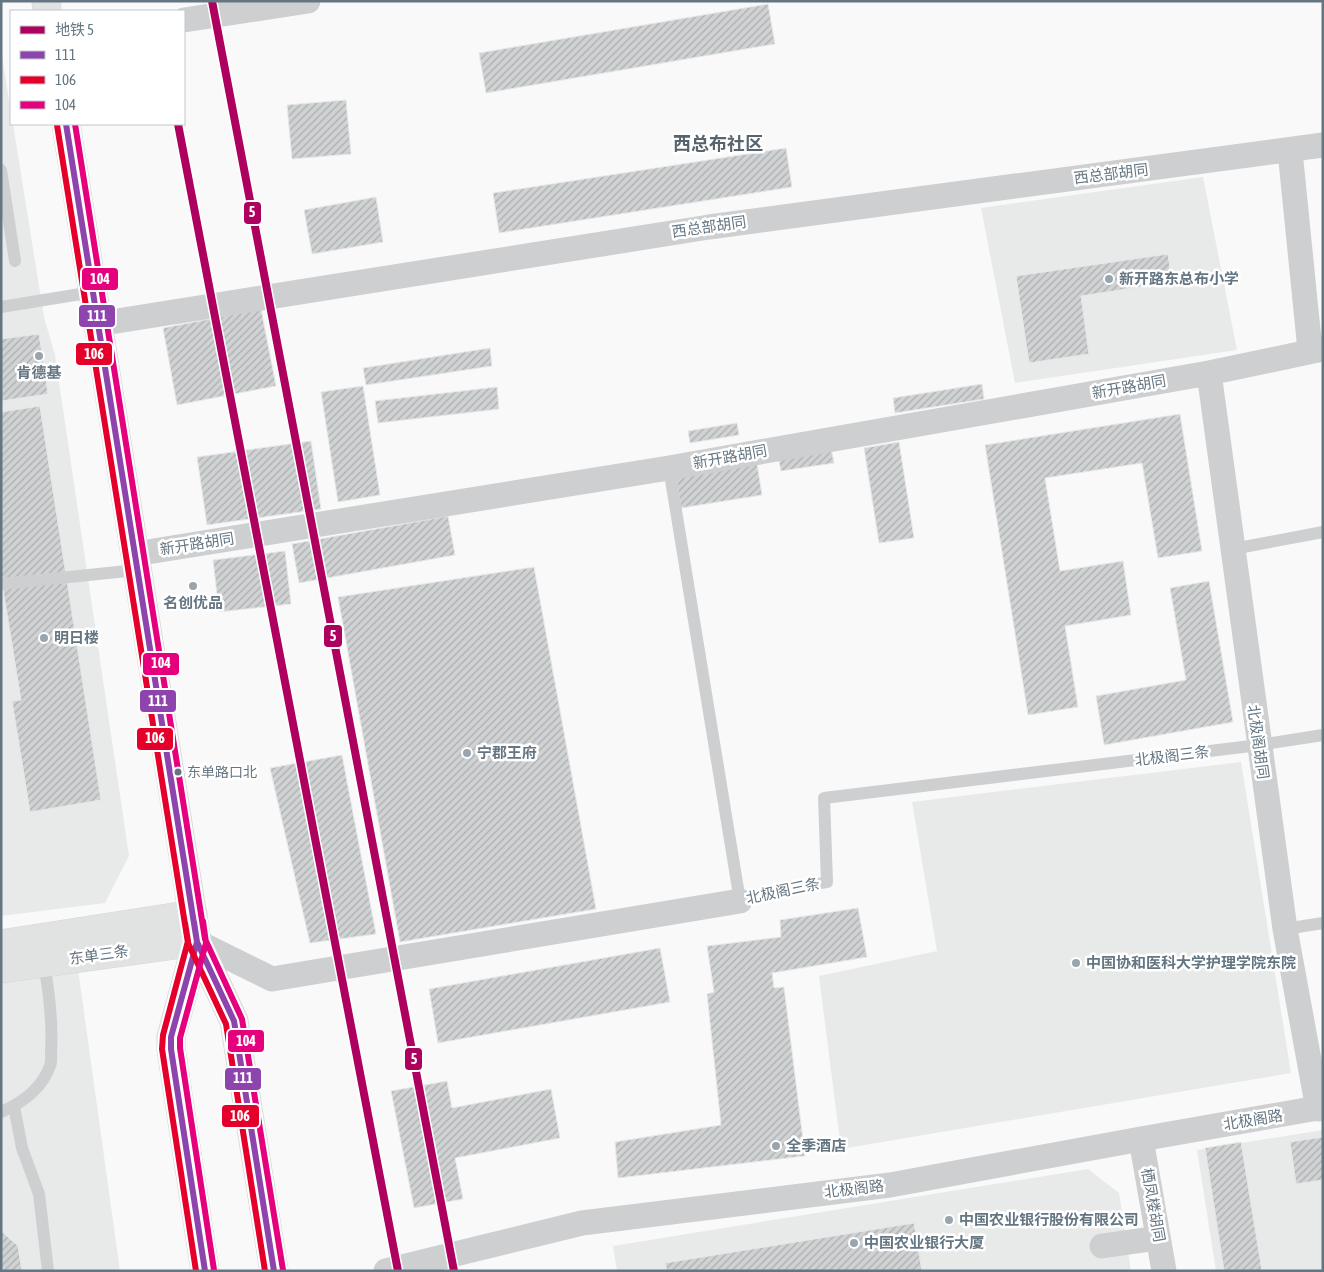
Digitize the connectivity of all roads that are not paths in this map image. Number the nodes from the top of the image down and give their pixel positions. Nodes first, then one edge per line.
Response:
1 (308, 1) edge
2 (185, 20) edge
3 (66, 125) edge
4 (1323, 145) edge
5 (1290, 151) junction
6 (1, 170) edge
7 (15, 260) dead end
8 (93, 292) junction
9 (1, 307) edge
10 (98, 324) junction
11 (1317, 349) edge
12 (1209, 373) junction
13 (669, 468) junction
14 (1323, 532) edge
15 (1233, 548) junction
16 (136, 562) junction
17 (1, 584) edge
18 (1323, 735) edge
19 (1259, 745) junction
20 (740, 900) junction
21 (192, 914) junction
22 (1323, 923) edge
23 (1285, 929) junction
24 (197, 942) junction
25 (1, 944) edge
26 (44, 963) junction
27 (1, 969) edge
28 (14, 1106) junction
29 (1320, 1108) edge
30 (1, 1112) edge
31 (1141, 1139) junction
32 (1158, 1238) junction
33 (1102, 1246) dead end
34 (48, 1271) edge
35 (205, 1271) edge
36 (274, 1271) edge
37 (386, 1271) edge
38 (1164, 1271) edge

1 - 2 street
3 - 8 main road
4 - 5 street, 西总部胡同
5 - 10 street, 西总部胡同
5 - 11 street
6 - 7 lane
8 - 9 lane
8 - 10 main road
10 - 16 main road
11 - 12 street, 新开路胡同
12 - 13 street, 新开路胡同
12 - 15 street, 北极阁胡同
13 - 16 street, 新开路胡同
13 - 20 lane
14 - 15 lane
15 - 19 street, 北极阁胡同
16 - 17 lane
16 - 21 main road
18 - 19 lane, 北极阁三条
19 - 20 lane, 北极阁三条
19 - 23 street, 北极阁胡同
20 - 24 street, 北极阁三条
21 - 24 main road
21 - 25 main road, 东单三条
22 - 23 lane
23 - 29 street, 北极阁胡同
24 - 26 main road, 东单三条
24 - 35 main road
24 - 36 main road
26 - 27 main road, 东单三条
26 - 28 lane
28 - 30 lane
28 - 34 lane
29 - 31 street, 北极阁路
31 - 32 street, 栖凤楼胡同
31 - 37 street, 北极阁路
32 - 33 street
32 - 38 street, 栖凤楼胡同

